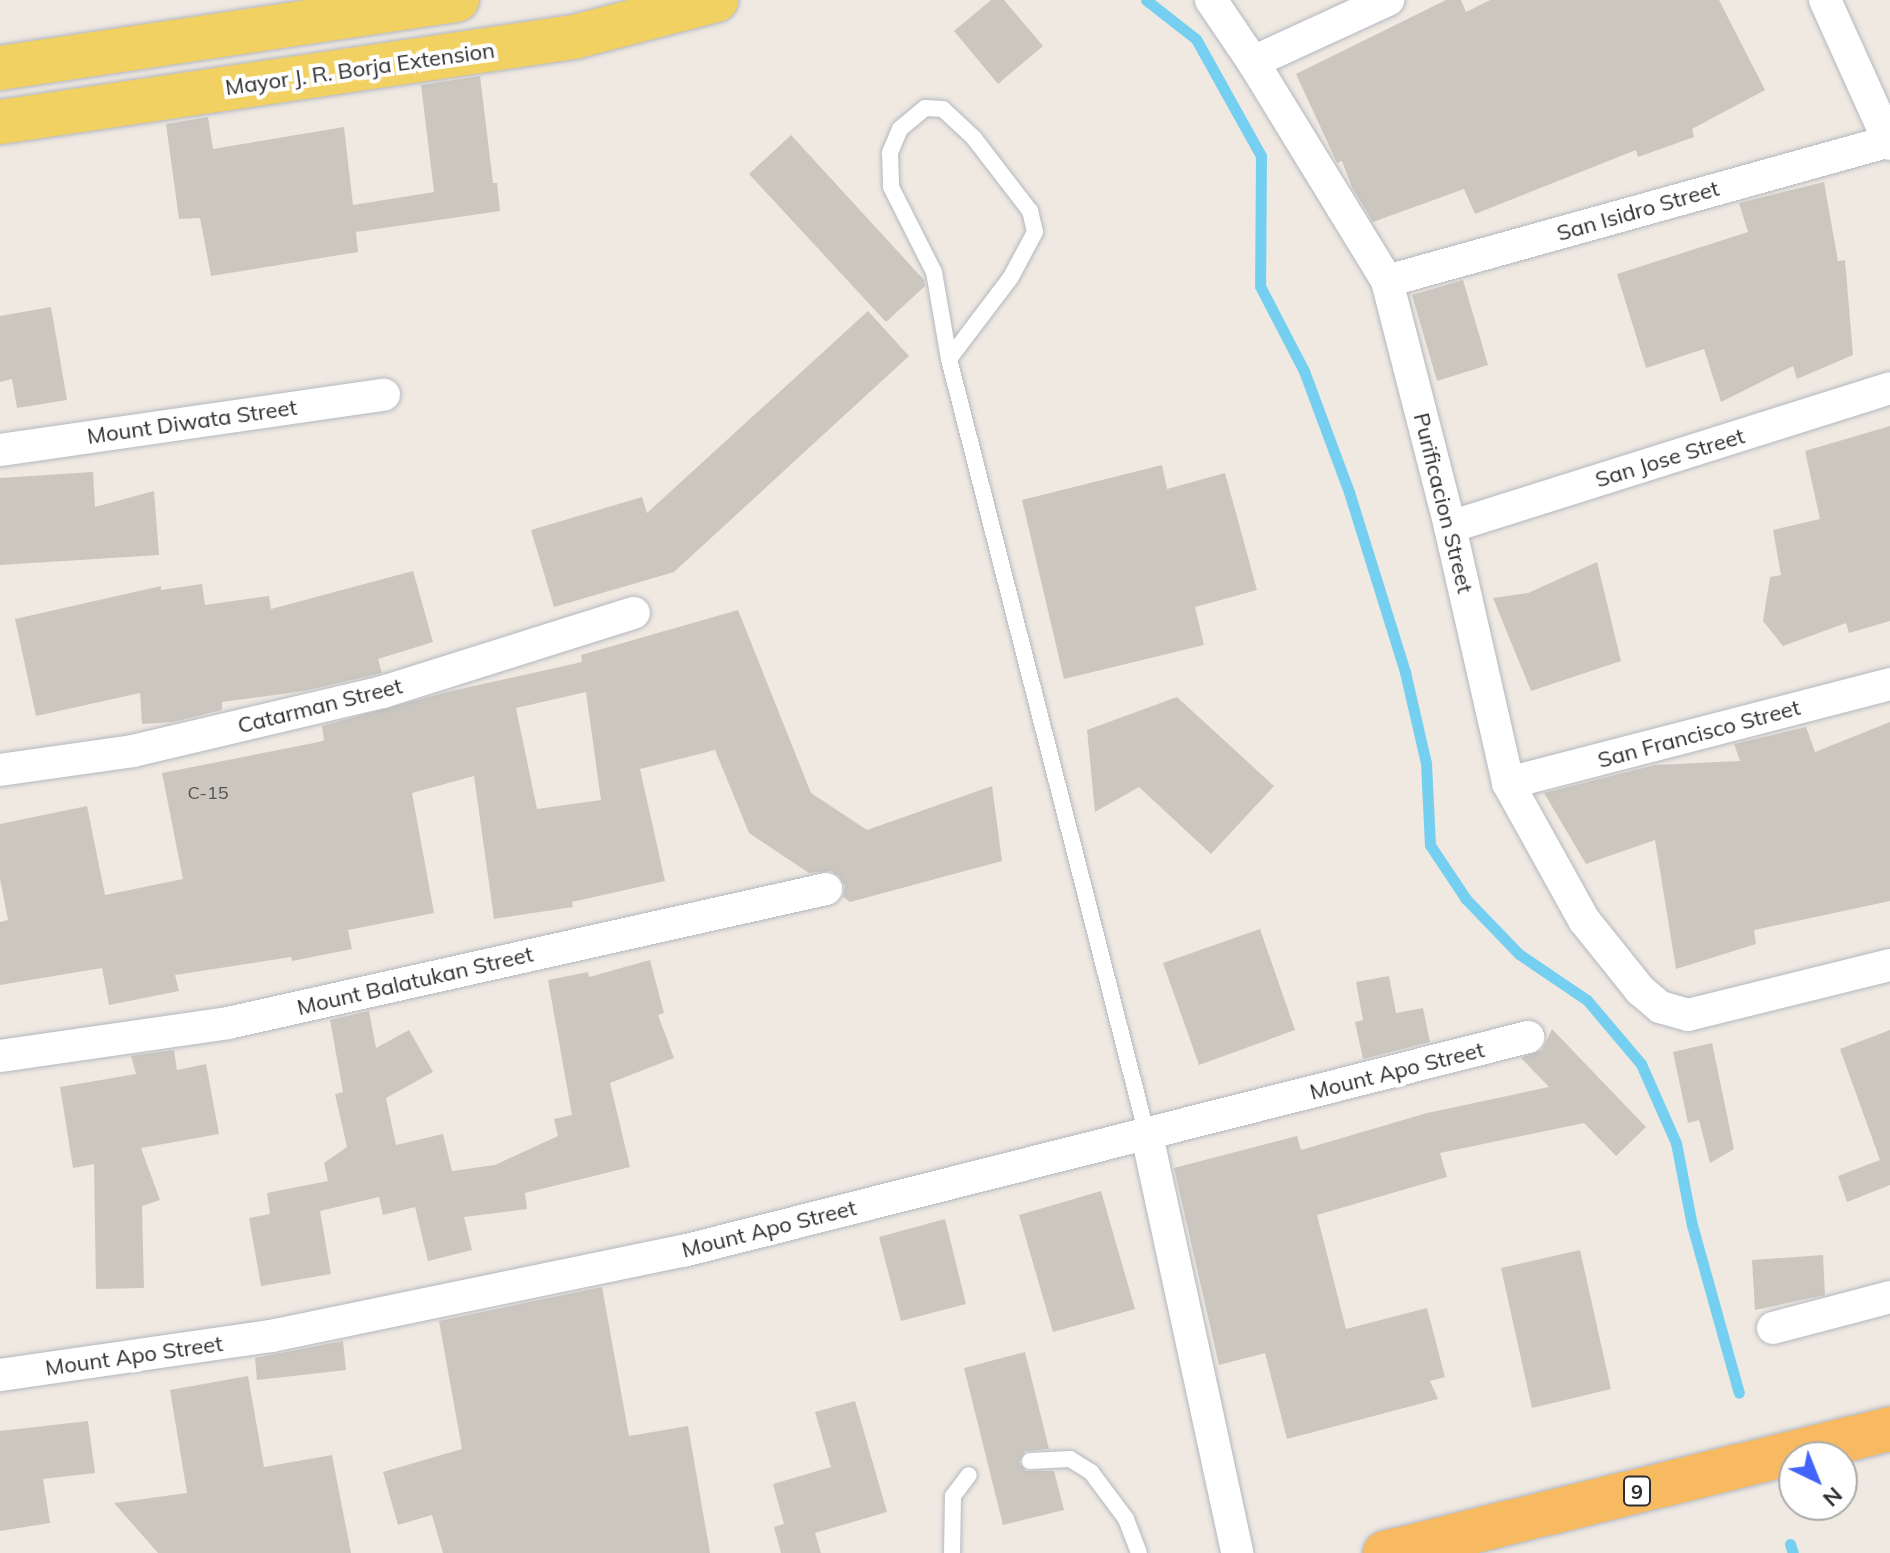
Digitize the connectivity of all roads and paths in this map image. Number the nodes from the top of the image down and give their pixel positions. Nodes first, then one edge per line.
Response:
1 (457, 0) edge
2 (716, 0) edge
3 (1211, 0) edge
4 (1388, 0) edge
5 (1825, 0) edge
6 (265, 29) junction
7 (1253, 62) junction
8 (0, 68) edge
9 (273, 81) junction
10 (0, 122) edge
11 (1890, 142) edge
12 (1387, 281) junction
13 (949, 359) junction
14 (1890, 388) edge
15 (384, 395) dead end
16 (0, 450) edge
17 (1450, 527) junction
18 (634, 613) dead end
19 (1890, 684) edge
20 (0, 770) edge
21 (1508, 783) junction
22 (826, 889) dead end
23 (1890, 965) edge
24 (1528, 1037) dead end
25 (0, 1056) edge
26 (1147, 1135) junction
27 (1890, 1297) edge
28 (1773, 1328) dead end
29 (0, 1375) edge
30 (1890, 1429) edge
31 (1030, 1461) dead end
32 (969, 1475) dead end
33 (952, 1553) edge
34 (1139, 1553) edge
35 (1237, 1553) edge
36 (1385, 1553) edge

1 - 6 main road
2 - 9 main road, Mayor J. R. Borja Extension
3 - 7 street, Purificacion Street
4 - 7 street
5 - 11 street
6 - 8 main road
6 - 9 main road
7 - 12 street, Purificacion Street
9 - 10 main road, Mayor J. R. Borja Extension
11 - 12 street, San Isidro Street
12 - 17 street, Purificacion Street
13 - 13 lane
13 - 26 lane
14 - 17 street, San Jose Street
15 - 16 street, Mount Diwata Street
17 - 21 street, Purificacion Street
18 - 20 street, Catarman Street
19 - 21 street, San Francisco Street
21 - 23 street, Purificacion Street
22 - 25 street, Mount Balatukan Street
24 - 26 street, Mount Apo Street
26 - 29 street, Mount Apo Street
26 - 35 street
27 - 28 street
30 - 36 highway, 9
31 - 34 lane
32 - 33 lane

